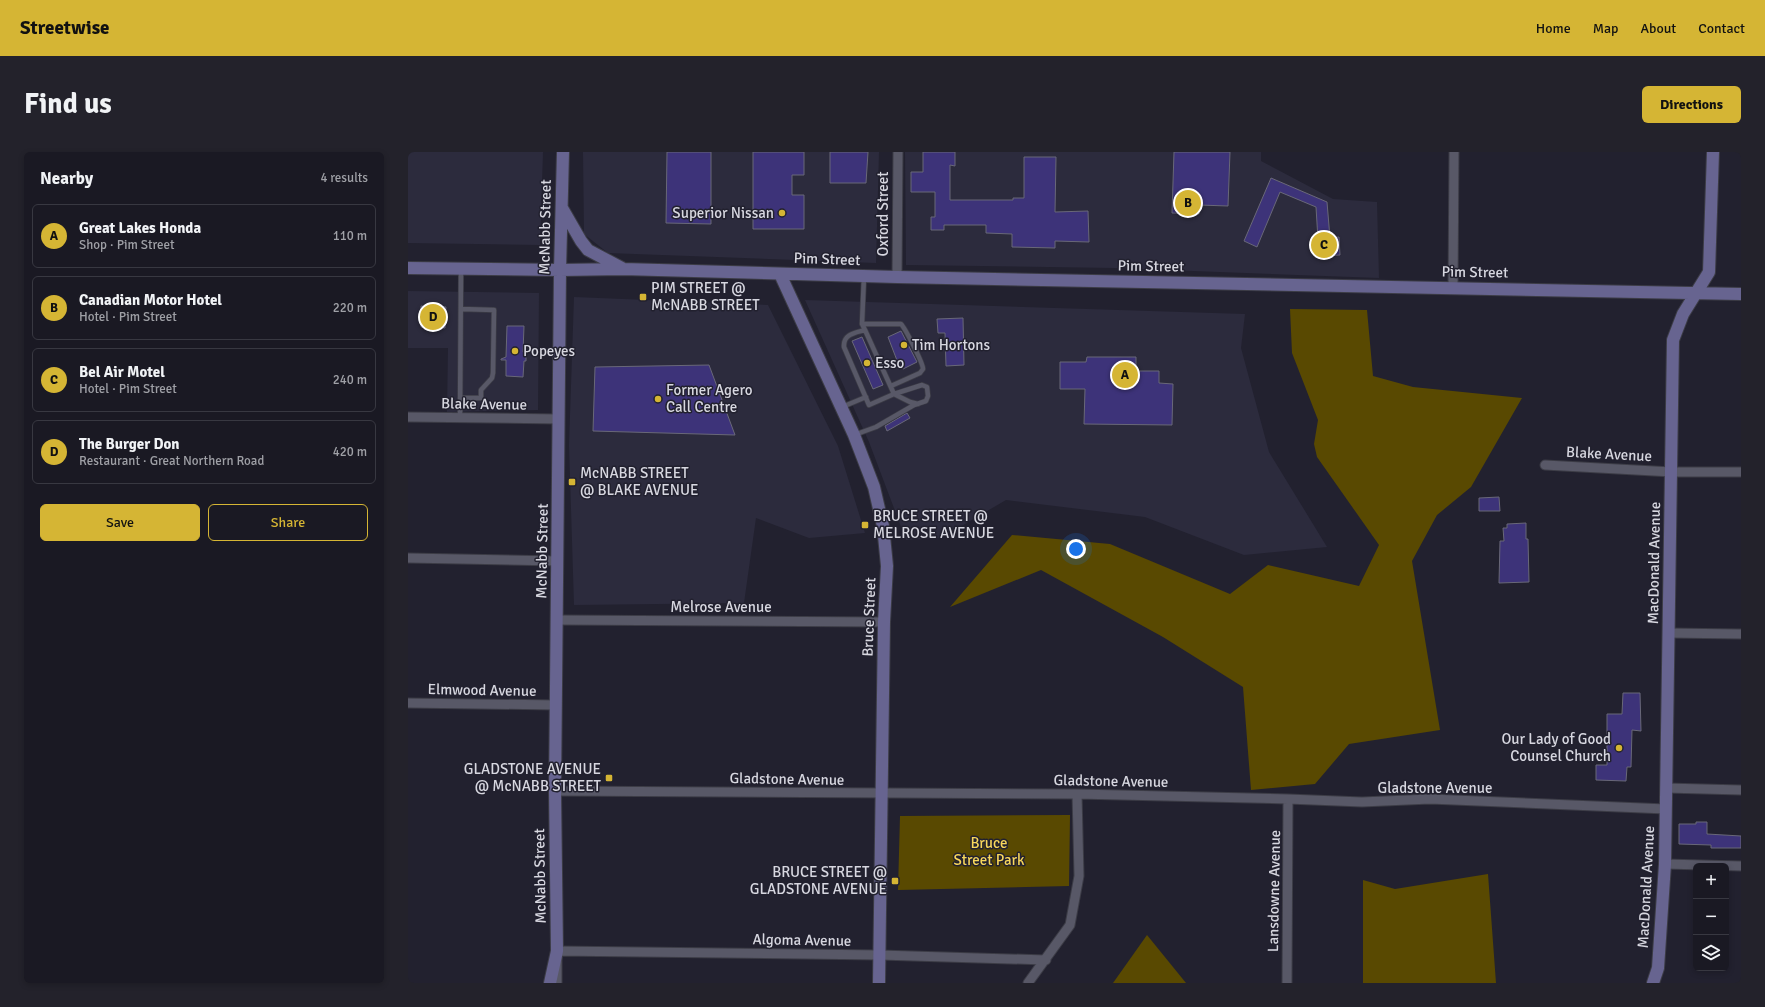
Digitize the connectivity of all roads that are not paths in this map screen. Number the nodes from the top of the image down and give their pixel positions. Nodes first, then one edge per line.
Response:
1 (563, 152) edge
2 (898, 152) edge
3 (1454, 152) edge
4 (1713, 152) edge
5 (561, 206) junction
6 (408, 268) edge
7 (462, 268) junction
8 (623, 269) junction
9 (560, 270) junction
10 (780, 274) junction
11 (864, 276) junction
12 (897, 277) junction
13 (1453, 288) junction
14 (1696, 293) junction
15 (1741, 294) edge
16 (461, 309) junction
17 (862, 324) junction
18 (865, 330) junction
19 (891, 386) junction
20 (894, 394) junction
21 (866, 397) junction
22 (460, 398) junction
23 (918, 404) junction
24 (842, 408) junction
25 (408, 417) edge
26 (460, 418) junction
27 (559, 419) junction
28 (854, 435) junction
29 (1545, 465) dead end
30 (1672, 472) junction
31 (1741, 472) edge
32 (408, 558) edge
33 (558, 561) junction
34 (557, 620) junction
35 (884, 622) junction
36 (1668, 633) junction
37 (1741, 634) edge
38 (408, 703) edge
39 (556, 705) junction
40 (1666, 788) junction
41 (1741, 790) edge
42 (555, 791) junction
43 (883, 794) junction
44 (1077, 794) junction
45 (1288, 798) junction
46 (1666, 809) junction
47 (1665, 864) junction
48 (1741, 866) edge
49 (557, 951) junction
50 (880, 955) junction
51 (1046, 960) junction
52 (550, 983) edge
53 (557, 983) edge
54 (879, 983) edge
55 (1028, 983) edge
56 (1287, 983) edge
57 (1653, 983) edge

1 - 5 main road, McNabb Street
2 - 12 street, Oxford Street
3 - 13 street
4 - 14 main road, MacDonald Avenue
5 - 8 main road
5 - 9 main road, McNabb Street
6 - 7 main road, Pim Street
7 - 9 main road, Pim Street
7 - 16 lane
8 - 9 main road, Pim Street
8 - 10 main road, Pim Street
9 - 27 main road, McNabb Street
10 - 11 main road, Pim Street
10 - 24 main road, Bruce Street
11 - 12 main road, Pim Street
11 - 17 lane
12 - 13 main road, Pim Street
13 - 14 main road, Pim Street
14 - 15 main road, Pim Street
14 - 30 main road, MacDonald Avenue
16 - 22 lane
16 - 22 lane
17 - 18 lane
17 - 19 lane
18 - 19 lane
18 - 21 lane
19 - 20 lane
20 - 21 lane
20 - 23 lane
20 - 23 lane
21 - 24 lane
22 - 26 lane
23 - 28 lane
24 - 28 main road, Bruce Street
25 - 26 street, Blake Avenue
26 - 27 street, Blake Avenue
27 - 33 main road, McNabb Street
28 - 35 main road, Bruce Street
29 - 30 street, Blake Avenue
30 - 31 street, Blake Avenue
30 - 36 main road, MacDonald Avenue
32 - 33 street
33 - 34 main road, McNabb Street
34 - 35 street, Melrose Avenue
34 - 39 main road, McNabb Street
35 - 43 main road, Bruce Street
36 - 37 street
36 - 40 main road, MacDonald Avenue
38 - 39 street, Elmwood Avenue
39 - 42 main road, McNabb Street
40 - 41 street
40 - 46 main road, MacDonald Avenue
42 - 43 street, Gladstone Avenue
42 - 49 main road, McNabb Street
43 - 44 street, Gladstone Avenue
43 - 50 main road, Bruce Street
44 - 45 street, Gladstone Avenue
44 - 51 street
45 - 46 street, Gladstone Avenue
45 - 56 street, Lansdowne Avenue
46 - 47 main road, MacDonald Avenue
47 - 48 street
47 - 57 main road, MacDonald Avenue
49 - 50 street, Algoma Avenue
49 - 52 main road, McNabb Street
49 - 53 street, McNabb Street
50 - 51 street, Algoma Avenue
50 - 54 main road, Bruce Street
51 - 55 street

